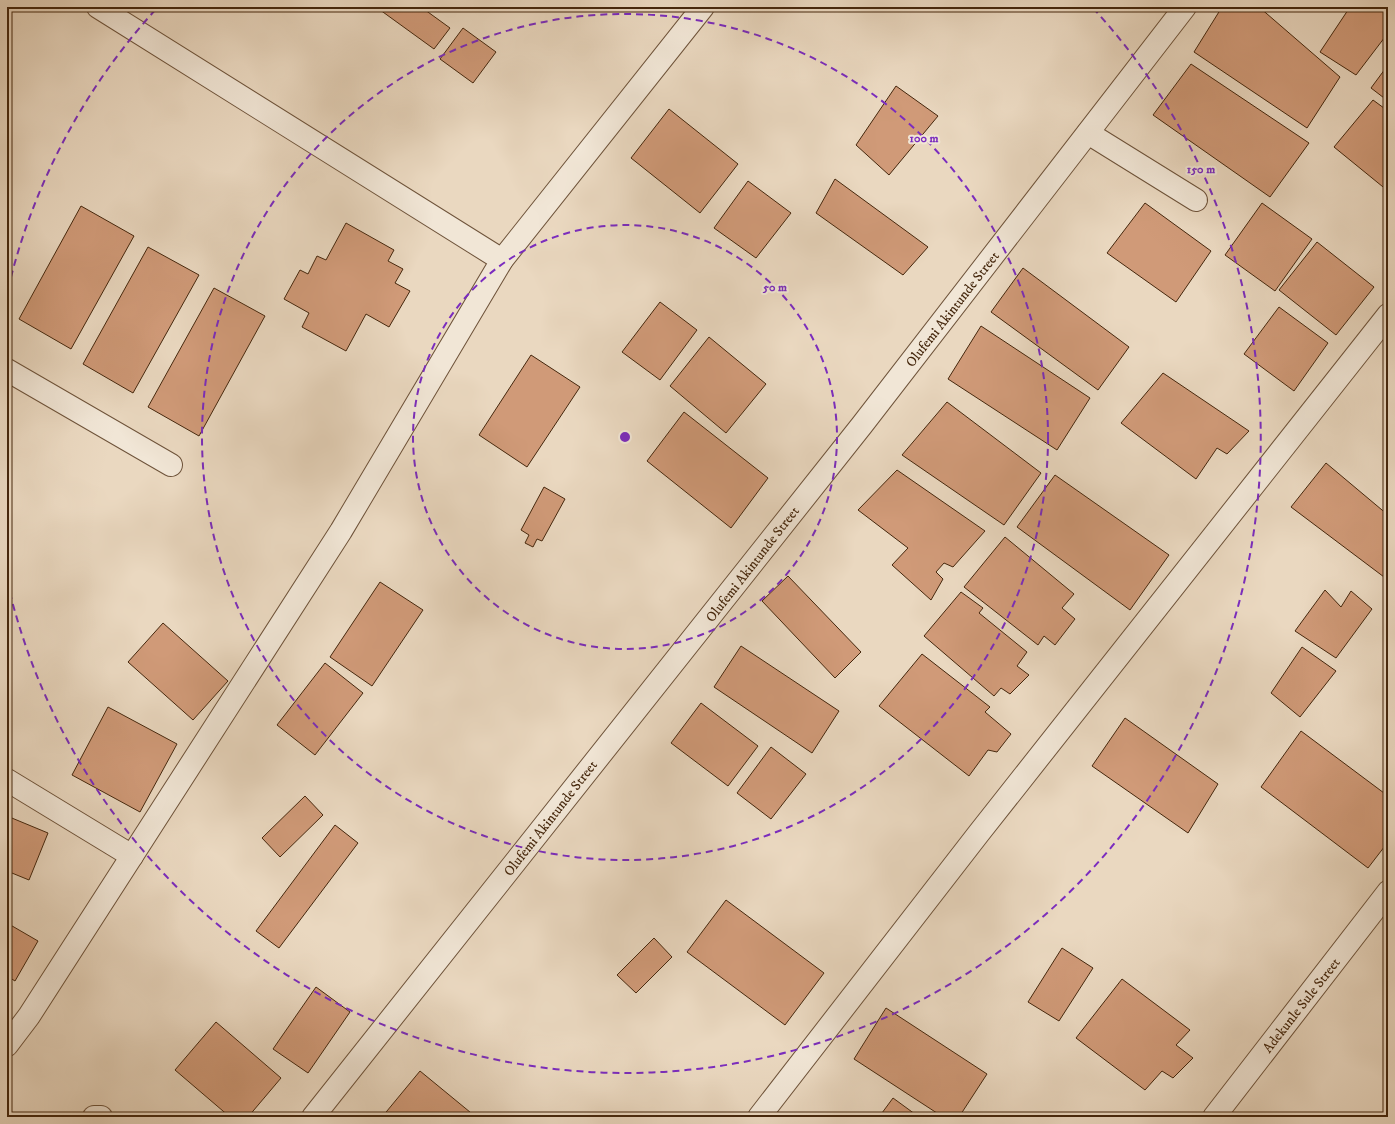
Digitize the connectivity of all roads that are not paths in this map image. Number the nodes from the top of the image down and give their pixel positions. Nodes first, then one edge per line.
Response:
1 (98, 7) edge
2 (703, 7) edge
3 (1185, 7) edge
4 (1088, 133) junction
5 (1196, 200) dead end
6 (502, 260) junction
7 (1388, 315) edge
8 (7, 370) edge
9 (171, 465) dead end
10 (7, 780) edge
11 (132, 856) junction
12 (1388, 892) edge
13 (7, 1045) edge
14 (94, 1117) edge
15 (101, 1117) edge
16 (313, 1117) edge
17 (759, 1117) edge
18 (1214, 1117) edge

1 - 6 street
2 - 6 street
3 - 4 street, Olufemi Akintunde Street
4 - 5 street
4 - 16 street, Olufemi Akintunde Street
6 - 11 street
7 - 17 street
8 - 9 street
10 - 11 street
11 - 13 street
12 - 18 street, Adekunle Sule Street
14 - 15 street

